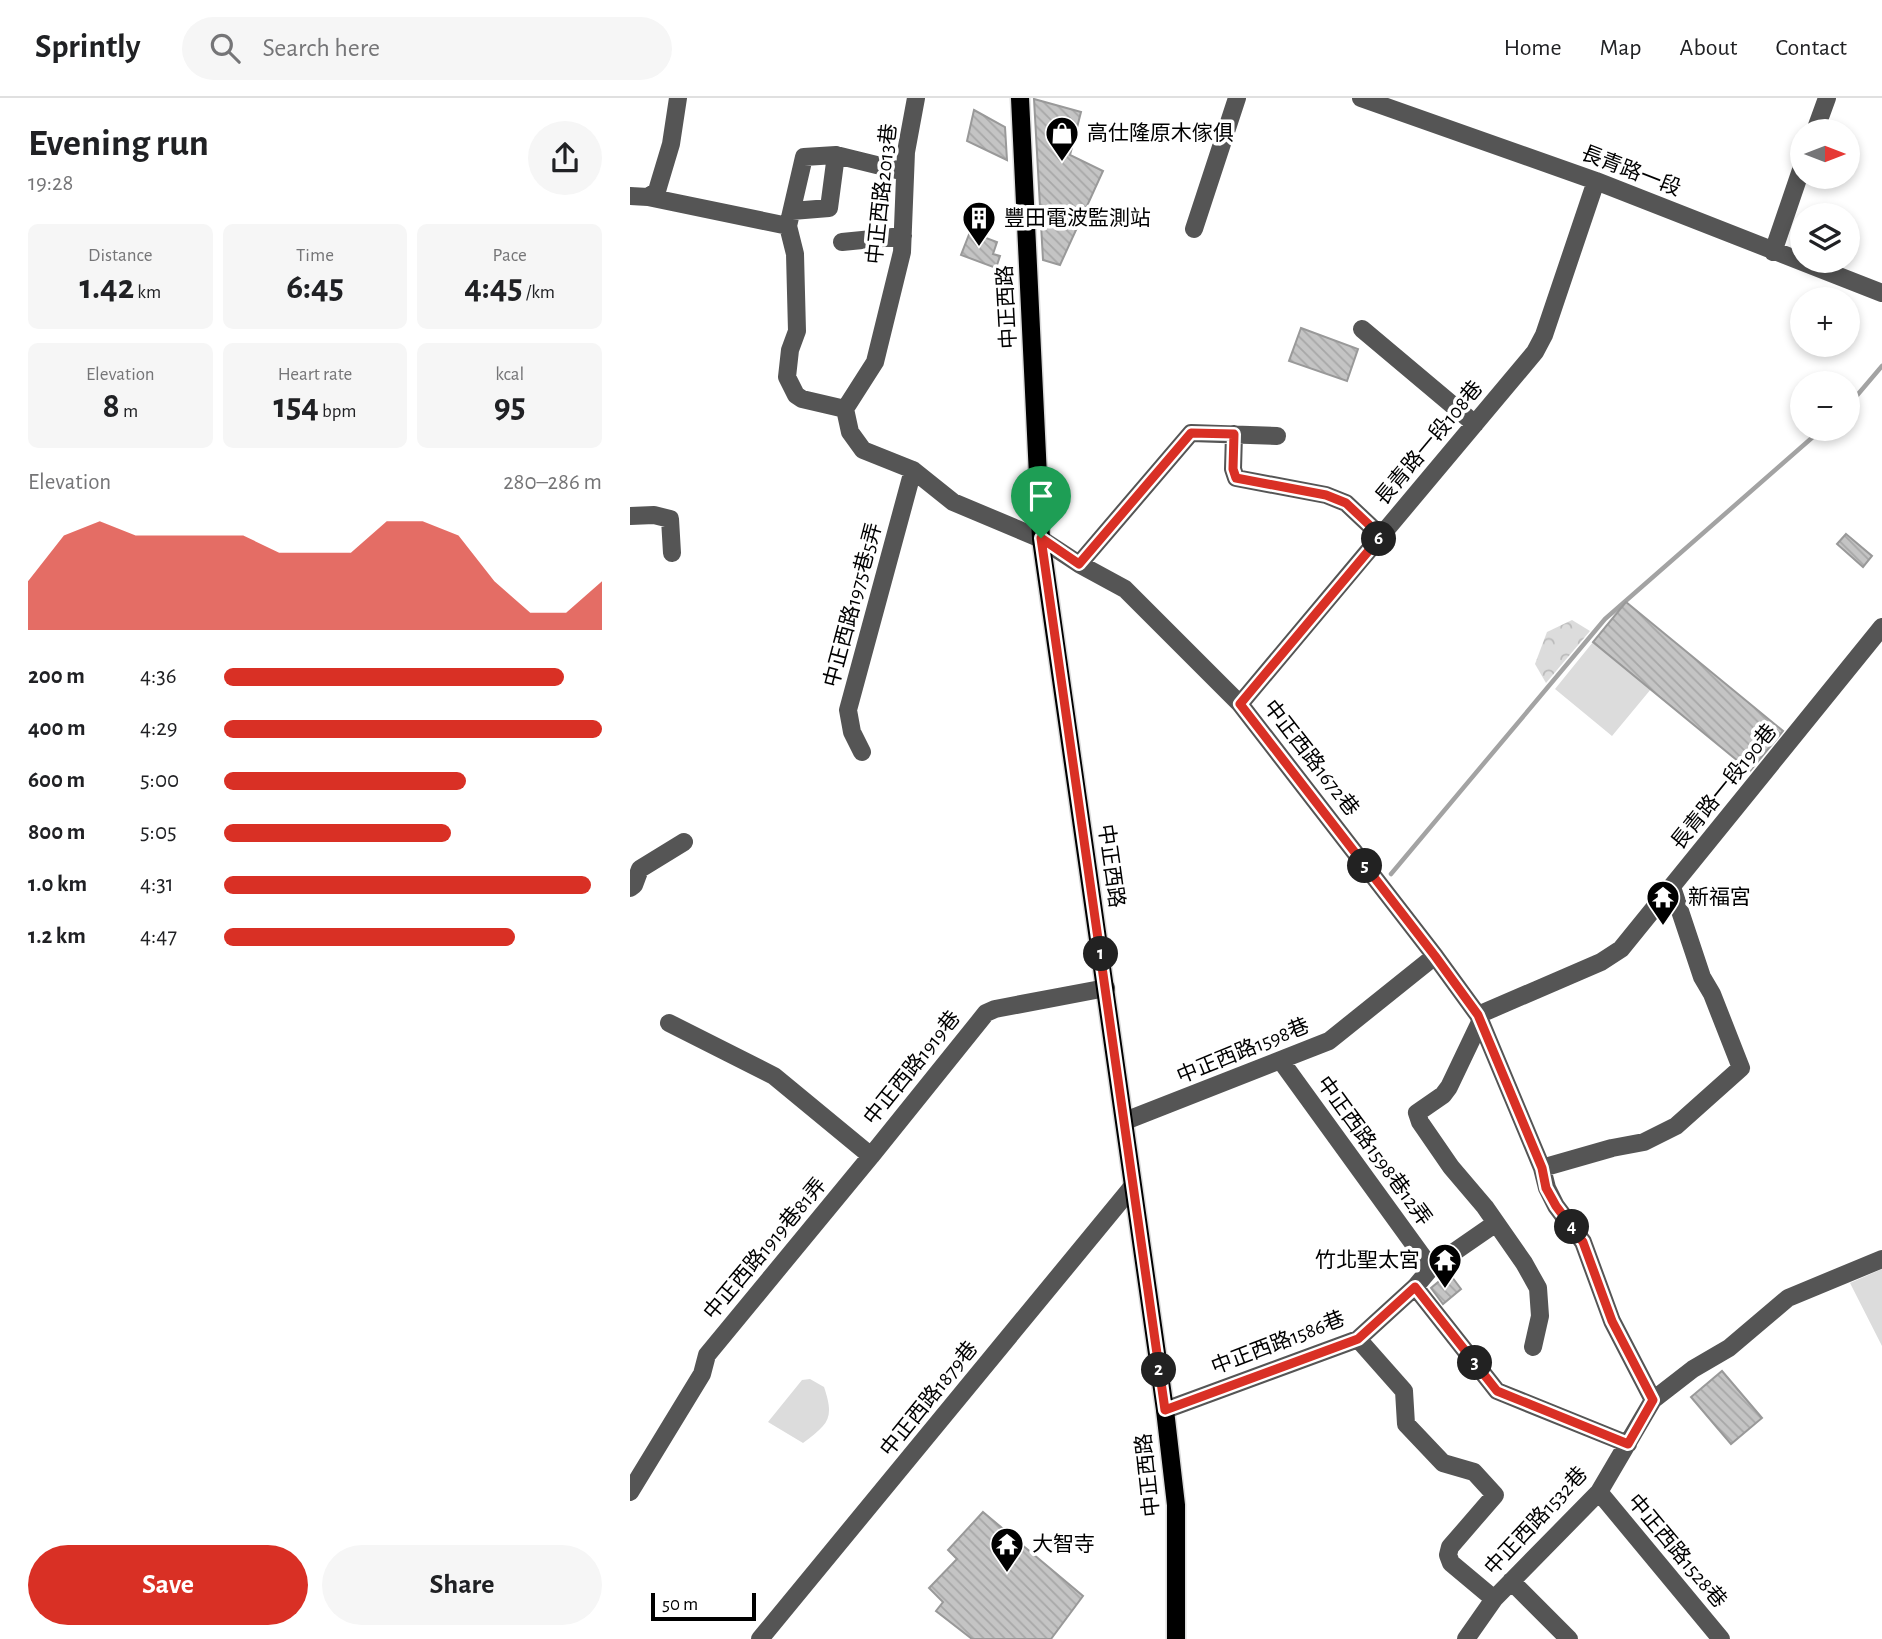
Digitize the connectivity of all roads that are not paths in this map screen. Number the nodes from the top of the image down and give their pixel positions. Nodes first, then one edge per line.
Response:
1 (678, 98) edge
2 (916, 98) edge
3 (1020, 98) edge
4 (1237, 98) edge
5 (1361, 98) edge
6 (1826, 98) edge
7 (1819, 119) edge
8 (836, 155) junction
9 (905, 172) junction
10 (1596, 181) junction
11 (1794, 189) edge
12 (639, 197) edge
13 (790, 218) junction
14 (1194, 229) dead end
15 (903, 236) junction
16 (842, 242) dead end
17 (1773, 252) junction
18 (1882, 293) edge
19 (1362, 329) dead end
20 (845, 410) junction
21 (1475, 424) junction
22 (1234, 434) junction
23 (1277, 436) dead end
24 (913, 470) junction
25 (630, 516) edge
26 (1381, 536) junction
27 (1041, 538) junction
28 (672, 552) dead end
29 (1079, 564) junction
30 (1882, 627) edge
31 (1240, 704) junction
32 (862, 752) dead end
33 (684, 842) dead end
34 (1672, 887) junction
35 (630, 888) edge
36 (1435, 956) junction
37 (1106, 988) junction
38 (1479, 1018) junction
39 (669, 1023) dead end
40 (1281, 1061) junction
41 (1125, 1121) junction
42 (871, 1156) junction
43 (1542, 1168) junction
44 (1132, 1188) junction
45 (1496, 1223) junction
46 (1882, 1259) edge
47 (1431, 1268) junction
48 (1415, 1287) junction
49 (1358, 1339) junction
50 (1533, 1347) dead end
51 (1653, 1400) junction
52 (1165, 1410) junction
53 (1628, 1444) junction
54 (630, 1492) edge
55 (1599, 1492) junction
56 (1511, 1581) junction
57 (1494, 1599) junction
58 (760, 1639) edge
59 (1176, 1639) edge
60 (1466, 1639) edge
61 (1569, 1639) edge
62 (1721, 1639) edge

1 - 12 street
2 - 9 street, 中正西路2013巷
3 - 27 main road, 中正西路
4 - 14 street
5 - 10 street, 長青路一段
6 - 7 street
8 - 9 street
8 - 13 street
8 - 13 street
9 - 15 street, 中正西路2013巷
10 - 17 street, 長青路一段
10 - 21 street, 長青路一段108巷
11 - 17 street
12 - 13 street
13 - 20 street
15 - 16 street
15 - 20 street, 中正西路2013巷
17 - 18 street, 長青路一段
19 - 21 street
20 - 24 street, 中正西路1672巷
21 - 26 street, 長青路一段108巷
22 - 23 street
22 - 26 street
22 - 29 street
24 - 27 street, 中正西路1672巷
24 - 32 street, 中正西路1975巷5弄
25 - 28 street
26 - 31 street, 長青路一段108巷
27 - 29 street, 中正西路1672巷
27 - 37 main road, 中正西路
29 - 31 street, 中正西路1672巷
30 - 34 street, 長青路一段190巷
31 - 36 street, 中正西路1672巷
33 - 35 street
34 - 38 street, 長青路一段190巷
34 - 43 street
36 - 38 street, 中正西路1672巷
36 - 40 street, 中正西路1598巷
37 - 41 main road, 中正西路
37 - 42 street, 中正西路1919巷
38 - 43 street
38 - 45 street
39 - 42 street, 中正西路1919巷
40 - 41 street, 中正西路1598巷
40 - 47 street, 中正西路1598巷12弄
41 - 44 main road, 中正西路
42 - 54 street, 中正西路1919巷81弄
43 - 51 street
44 - 52 main road, 中正西路
44 - 58 street, 中正西路1879巷
45 - 47 street, 中正西路1586巷
45 - 50 street
46 - 51 street
47 - 48 street, 中正西路1586巷
48 - 49 street, 中正西路1586巷
48 - 53 street
49 - 52 street, 中正西路1586巷
49 - 57 street
51 - 53 street, 中正西路1532巷
52 - 59 main road, 中正西路
53 - 55 street, 中正西路1532巷
55 - 56 street, 中正西路1532巷
55 - 62 street, 中正西路1528巷
56 - 57 street, 中正西路1532巷
56 - 61 street
57 - 60 street, 中正西路1532巷

